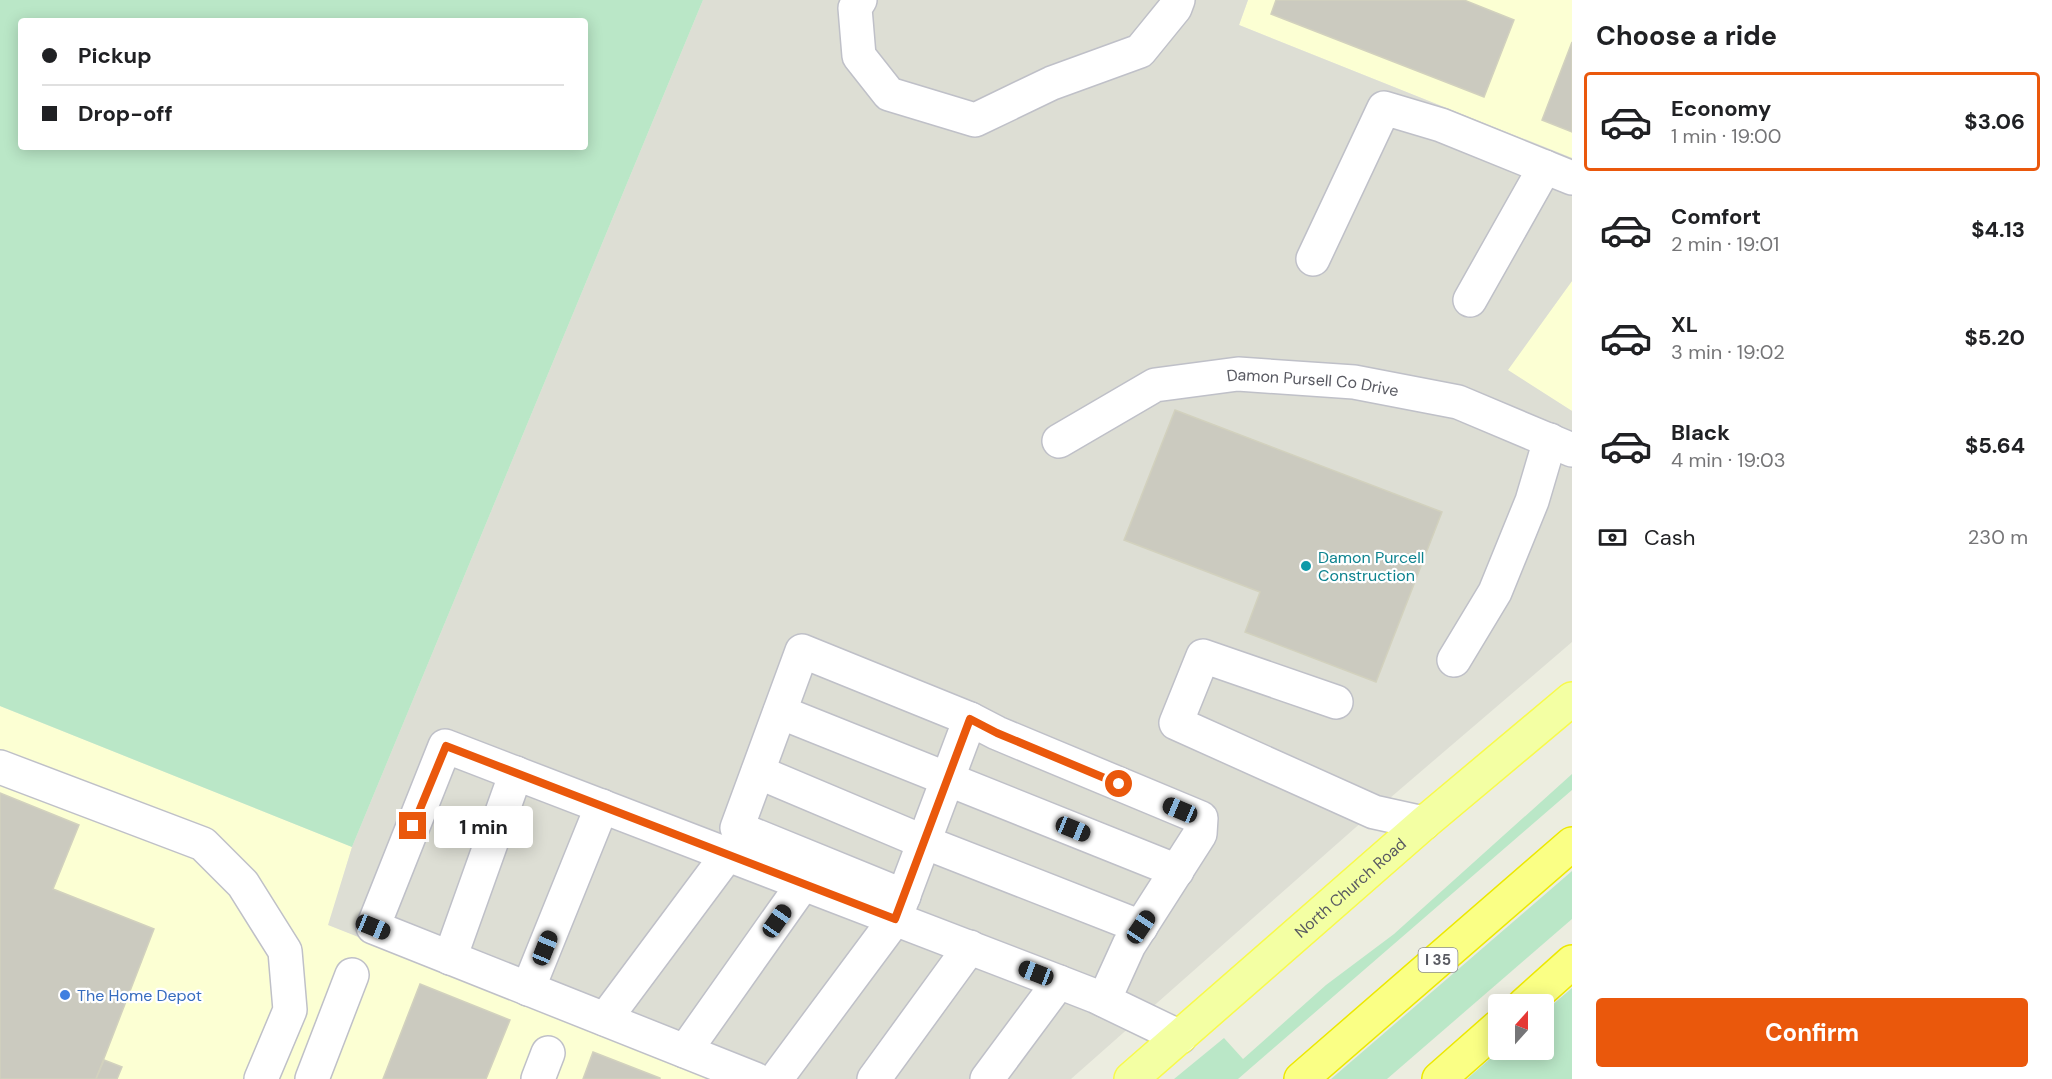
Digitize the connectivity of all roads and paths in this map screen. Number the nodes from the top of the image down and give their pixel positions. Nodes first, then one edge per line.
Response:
1 (860, 0) edge
2 (1178, 0) edge
3 (1558, 173) edge
4 (1313, 259) dead end
5 (1470, 300) dead end
6 (1059, 441) dead end
7 (1561, 445) edge
8 (1454, 660) dead end
9 (1572, 699) edge
10 (1336, 702) dead end
11 (780, 712) junction
12 (970, 719) junction
13 (0, 767) edge
14 (758, 772) junction
15 (516, 773) junction
16 (948, 779) junction
17 (602, 806) junction
18 (1424, 823) junction
19 (924, 842) junction
20 (1572, 844) edge
21 (728, 854) junction
22 (1177, 871) junction
23 (803, 884) junction
24 (900, 908) junction
25 (1141, 927) junction
26 (970, 947) junction
27 (450, 957) junction
28 (1572, 962) edge
29 (352, 975) dead end
30 (1059, 981) junction
31 (528, 989) junction
32 (1536, 994) edge
33 (1104, 1000) junction
34 (604, 1019) junction
35 (1488, 1036) edge
36 (1180, 1037) junction
37 (686, 1051) junction
38 (261, 1079) edge
39 (312, 1079) edge
40 (755, 1079) edge
41 (776, 1079) edge
42 (874, 1079) edge
43 (987, 1079) edge
44 (1131, 1079) edge
45 (1301, 1079) edge
46 (1439, 1079) edge

1 - 2 lane
3 - 4 lane
3 - 5 lane
6 - 7 lane, Damon Pursell Co Drive
7 - 8 lane
9 - 18 main road, North Church Road
10 - 18 lane
11 - 12 lane
11 - 14 lane
11 - 16 lane
12 - 16 lane
12 - 22 lane
13 - 38 lane
14 - 19 lane
14 - 24 lane
15 - 17 lane
15 - 27 lane
15 - 27 lane
16 - 19 lane
16 - 22 lane
17 - 21 lane
17 - 31 lane
18 - 36 main road, North Church Road
19 - 24 lane
19 - 25 lane
20 - 45 highway, I 35
21 - 23 lane
21 - 34 lane
22 - 25 lane
23 - 24 lane
23 - 37 lane
24 - 26 lane
24 - 41 lane
25 - 33 lane
26 - 30 lane
26 - 42 lane
27 - 31 lane
28 - 32 highway
29 - 39 lane
30 - 33 lane
30 - 43 lane
31 - 34 lane
33 - 36 lane
34 - 37 lane
35 - 46 highway
36 - 44 main road, North Church Road
37 - 40 lane

